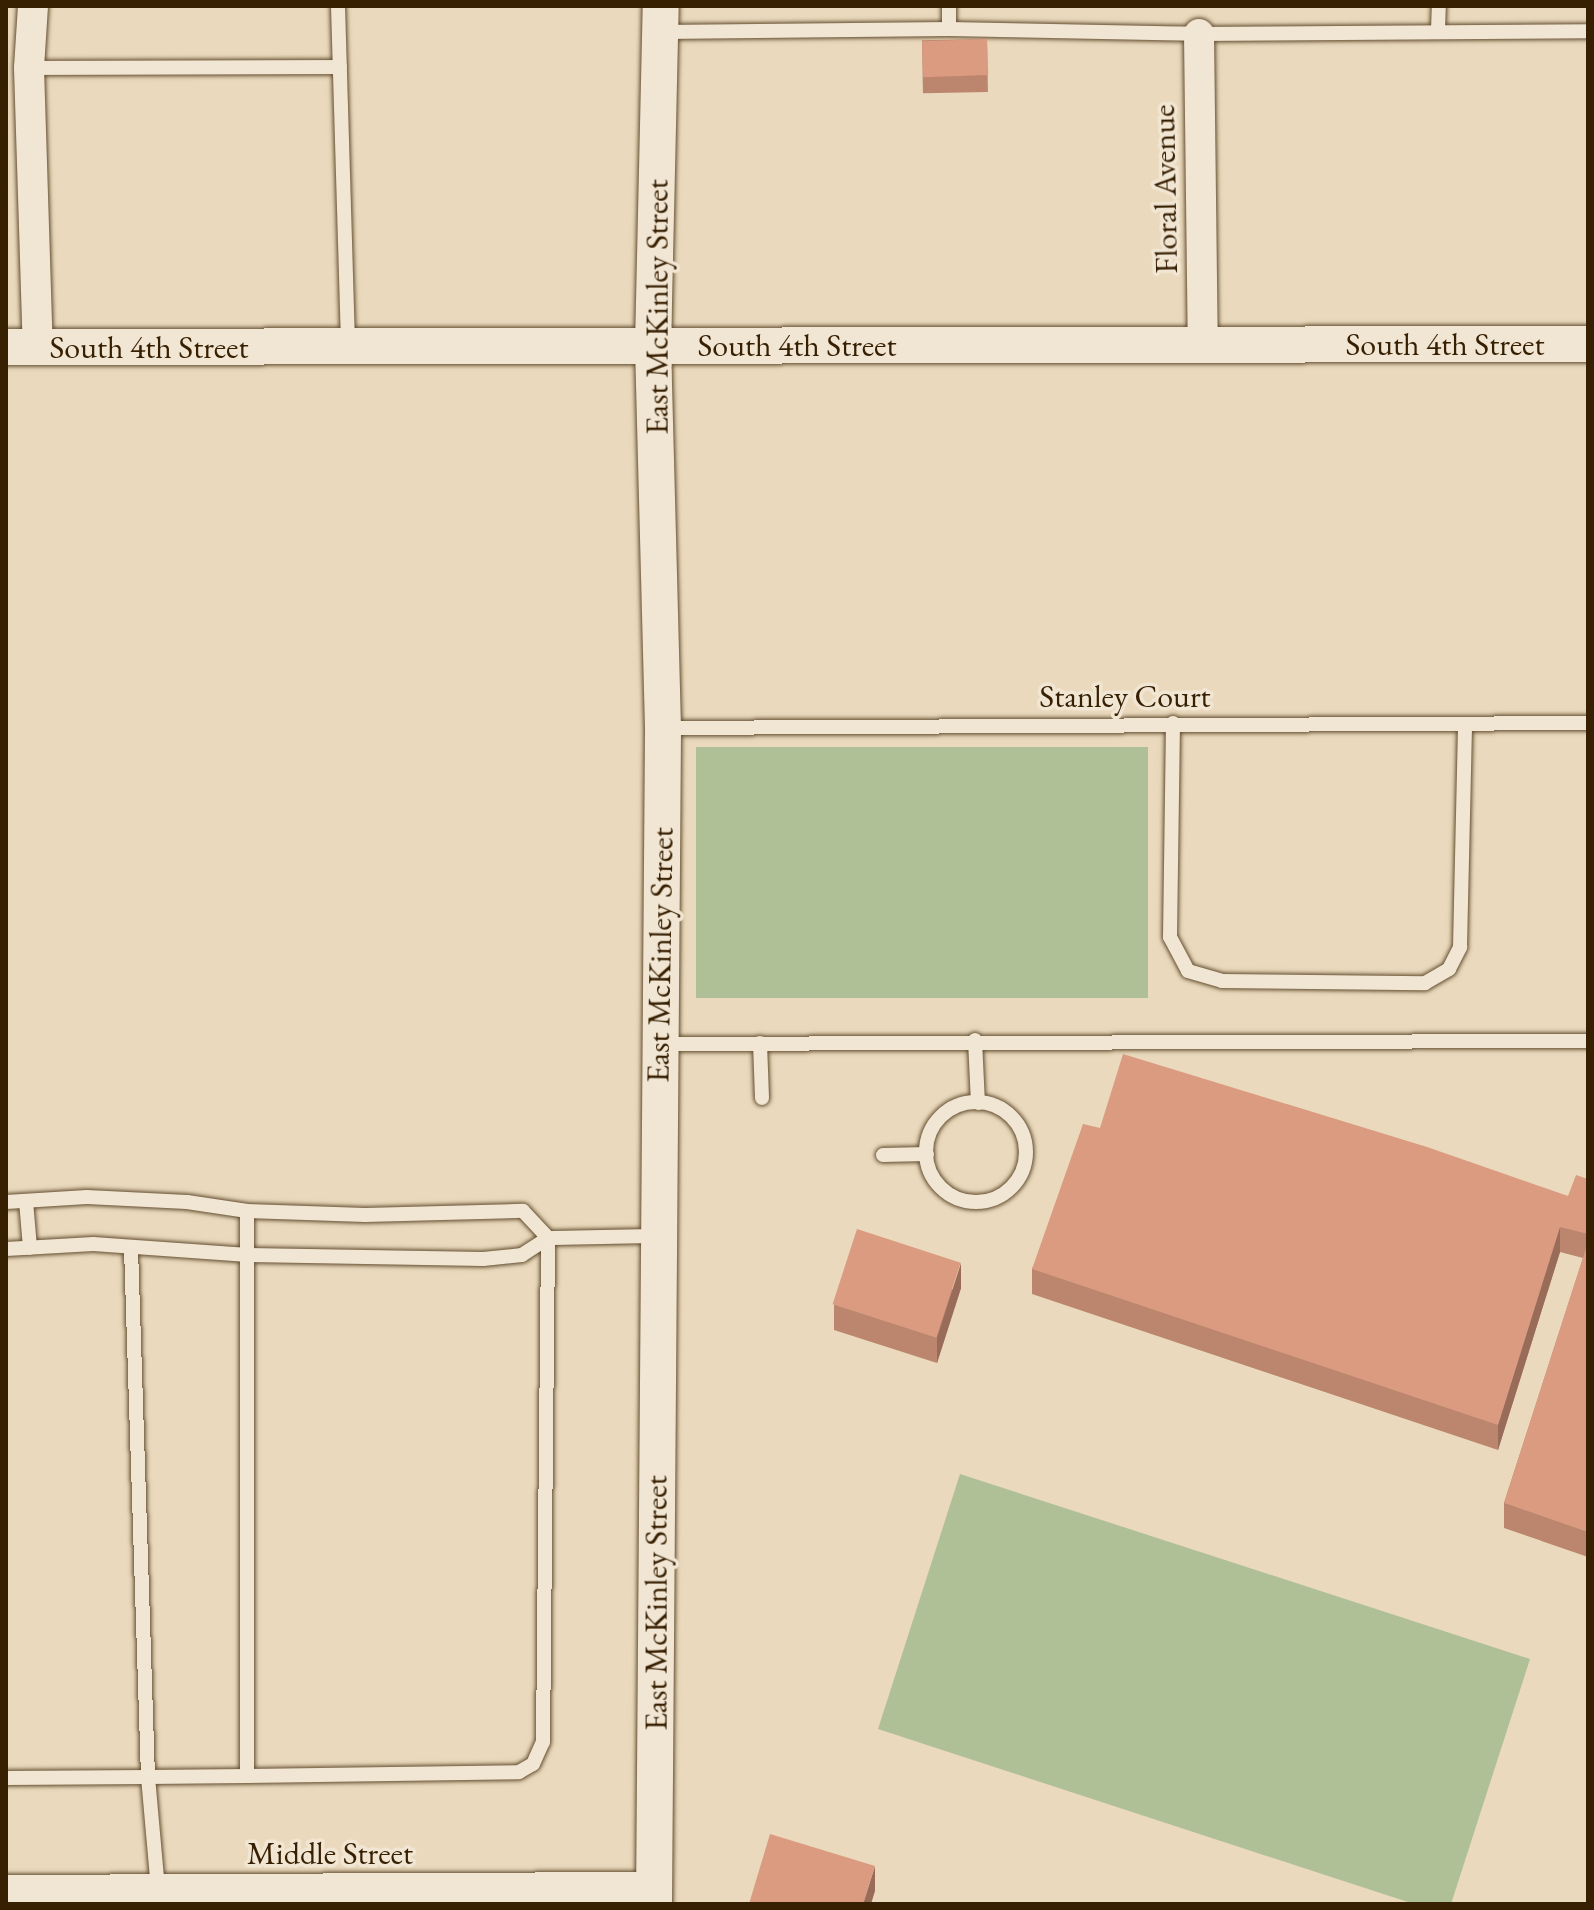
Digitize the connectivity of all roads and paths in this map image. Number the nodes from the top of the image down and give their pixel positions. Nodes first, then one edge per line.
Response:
1 (33, 6) edge
2 (338, 6) edge
3 (949, 6) edge
4 (1439, 6) edge
5 (661, 19) edge
6 (949, 29) junction
7 (1438, 30) junction
8 (1588, 31) edge
9 (1199, 34) junction
10 (340, 67) junction
11 (29, 68) junction
12 (1203, 343) junction
13 (1588, 344) edge
14 (653, 346) junction
15 (22, 347) edge
16 (348, 347) junction
17 (1173, 723) junction
18 (1588, 723) edge
19 (1465, 724) junction
20 (663, 728) junction
21 (975, 1040) junction
22 (1588, 1041) edge
23 (760, 1043) junction
24 (659, 1044) junction
25 (762, 1098) dead end
26 (978, 1103) junction
27 (927, 1154) junction
28 (883, 1155) dead end
29 (26, 1201) junction
30 (6, 1202) edge
31 (247, 1211) junction
32 (658, 1236) junction
33 (548, 1238) junction
34 (30, 1248) junction
35 (131, 1248) junction
36 (6, 1249) edge
37 (248, 1255) junction
38 (247, 1776) junction
39 (148, 1777) junction
40 (6, 1778) edge
41 (6, 1890) edge
42 (654, 1896) edge
43 (158, 1897) edge

1 - 11 street
2 - 10 lane
3 - 6 lane
4 - 7 lane
5 - 6 lane
5 - 14 street, East McKinley Street
6 - 9 lane
7 - 8 lane
7 - 9 lane
9 - 12 street, Floral Avenue
10 - 11 lane
10 - 16 lane
11 - 15 street
12 - 13 street, South 4th Street
12 - 14 street, South 4th Street
14 - 16 street, South 4th Street
14 - 20 street, East McKinley Street
15 - 16 street, South 4th Street
17 - 19 lane, Stanley Court
17 - 19 lane
17 - 20 lane, Stanley Court
18 - 19 lane, Stanley Court
20 - 24 street, East McKinley Street
21 - 22 lane
21 - 23 lane
21 - 26 lane
23 - 24 lane
23 - 25 lane
24 - 32 street, East McKinley Street
26 - 27 lane
26 - 27 lane
27 - 28 lane
29 - 30 lane
29 - 31 lane
29 - 34 lane
31 - 33 lane
31 - 37 lane
32 - 33 lane
32 - 42 street, East McKinley Street
33 - 37 lane
33 - 38 lane
34 - 35 lane
34 - 36 lane
35 - 37 lane
35 - 39 lane
37 - 38 lane
38 - 39 lane
39 - 40 lane
39 - 43 lane
41 - 43 street, Middle Street
42 - 43 street, Middle Street

